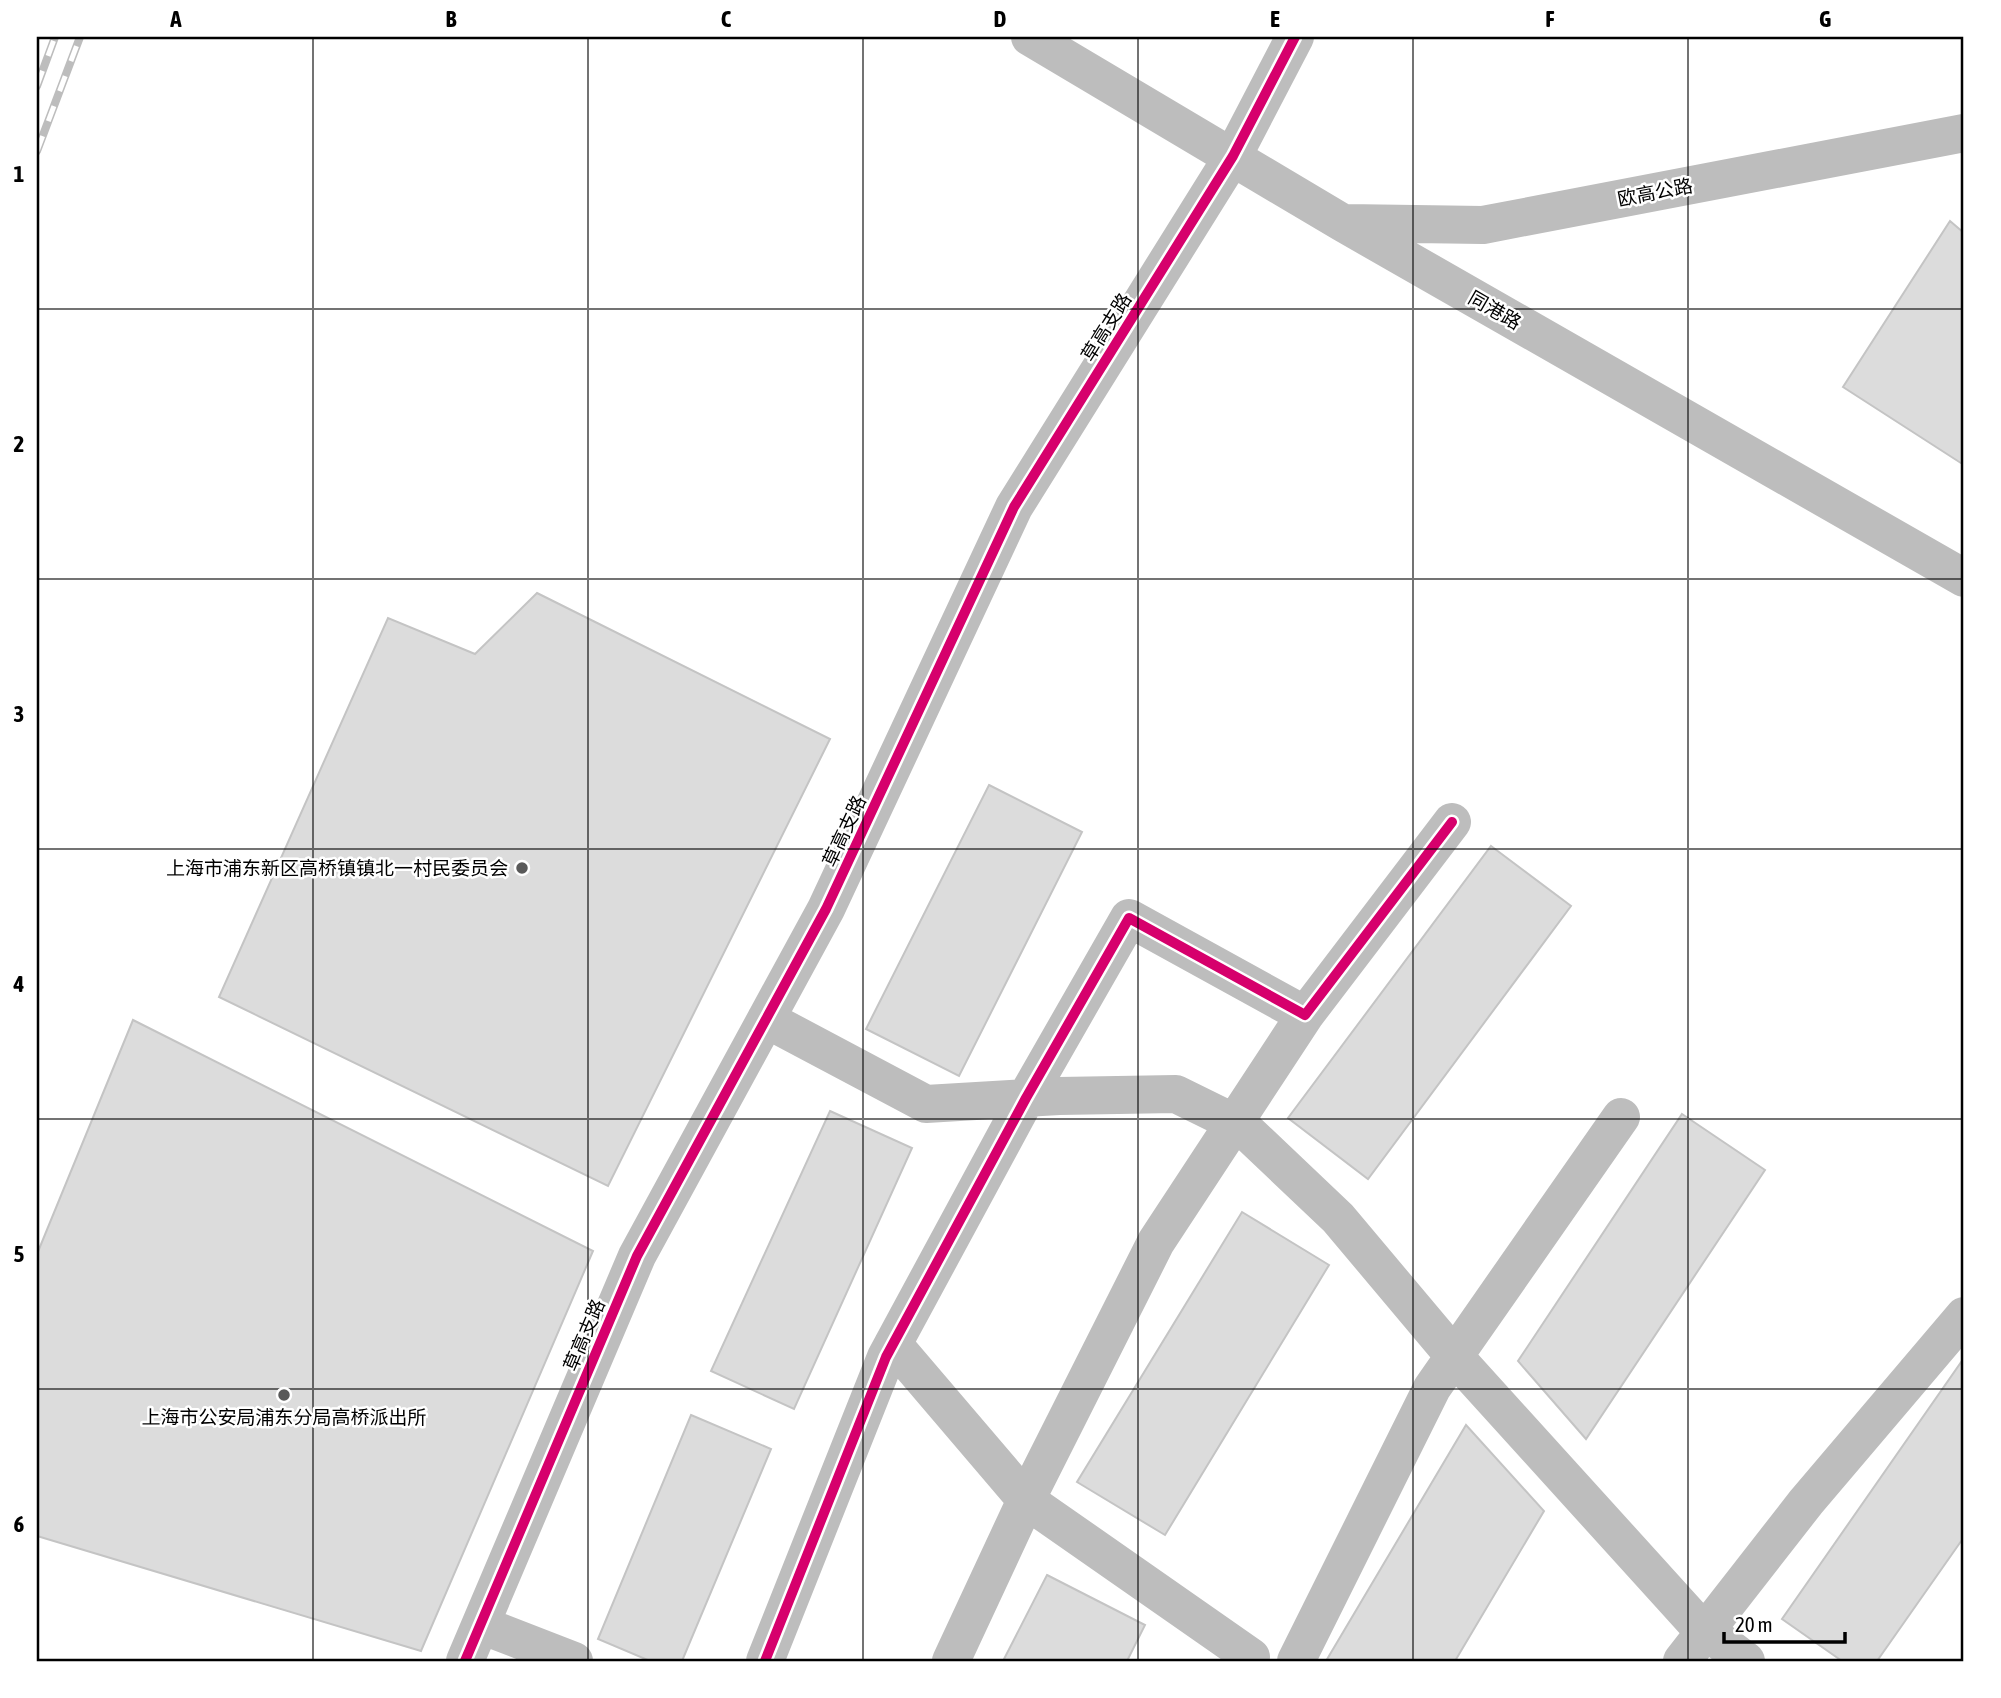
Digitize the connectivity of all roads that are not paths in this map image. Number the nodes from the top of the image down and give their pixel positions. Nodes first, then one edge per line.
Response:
1 (1030, 37) edge
2 (1295, 37) edge
3 (1964, 133) edge
4 (1233, 156) junction
5 (1343, 223) junction
6 (1964, 579) edge
7 (1452, 821) dead end
8 (1305, 1015) junction
9 (766, 1019) junction
10 (1026, 1098) junction
11 (1621, 1117) dead end
12 (1235, 1122) junction
13 (1964, 1317) edge
14 (893, 1344) junction
15 (1454, 1356) junction
16 (1026, 1500) junction
17 (481, 1625) junction
18 (1706, 1631) junction
19 (1258, 1660) edge
20 (466, 1661) edge
21 (574, 1661) edge
22 (765, 1661) edge
23 (951, 1661) edge
24 (1296, 1661) edge
25 (1682, 1661) edge
26 (1746, 1661) edge

1 - 4 street, 同港路
2 - 4 street, 草高支路
3 - 5 street, 欧高公路
4 - 5 street, 同港路
4 - 9 street, 草高支路
5 - 6 street, 同港路
7 - 8 street
8 - 10 street
8 - 12 street
9 - 10 street
9 - 17 street, 草高支路
10 - 12 street
10 - 14 street
11 - 15 street
12 - 15 street
12 - 16 street
13 - 18 street
14 - 16 street
14 - 22 street
15 - 18 street
15 - 24 street
16 - 19 street
16 - 23 street
17 - 20 street, 草高支路
17 - 21 street
18 - 25 street
18 - 26 street

